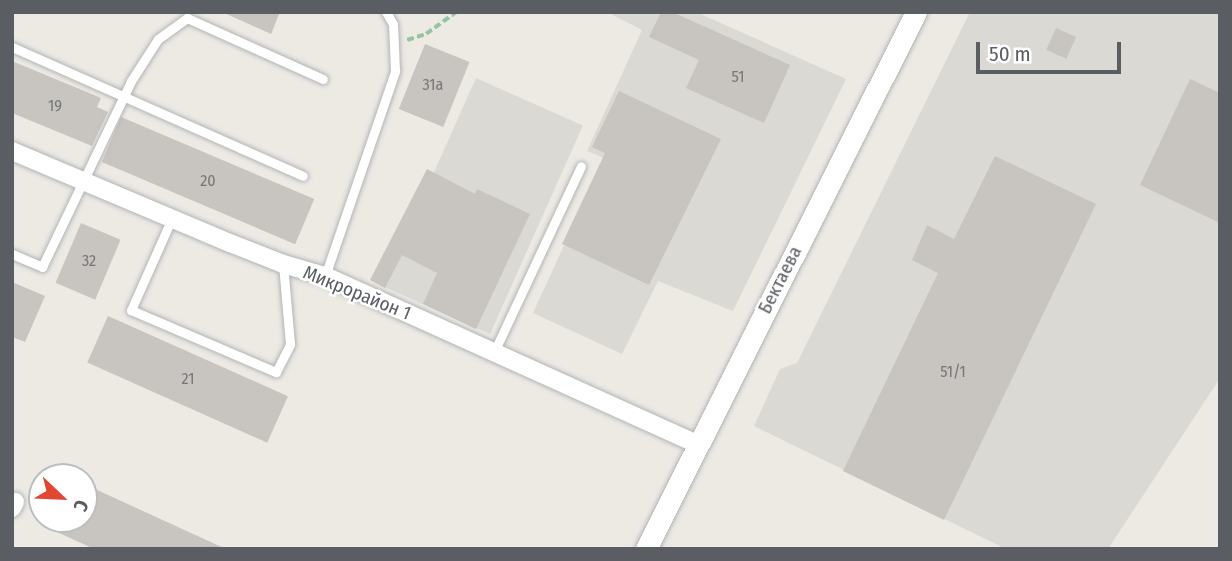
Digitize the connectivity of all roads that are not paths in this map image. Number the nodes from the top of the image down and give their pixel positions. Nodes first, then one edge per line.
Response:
1 (386, 12) edge
2 (916, 12) edge
3 (12, 47) edge
4 (323, 79) dead end
5 (123, 97) junction
6 (12, 151) edge
7 (581, 166) dead end
8 (303, 176) dead end
9 (83, 181) junction
10 (172, 218) junction
11 (12, 254) edge
12 (283, 264) junction
13 (325, 276) junction
14 (494, 352) junction
15 (697, 444) junction
16 (646, 549) edge

1 - 13 lane
2 - 15 street, Бектаева
3 - 5 lane
4 - 5 lane
5 - 8 lane
5 - 9 lane
6 - 9 street, Микрорайон 1
7 - 14 lane
9 - 10 street, Микрорайон 1
9 - 11 lane
10 - 12 street, Микрорайон 1
10 - 12 lane
12 - 13 street, Микрорайон 1
13 - 14 street, Микрорайон 1
14 - 15 street, Микрорайон 1
15 - 16 street, Бектаева

